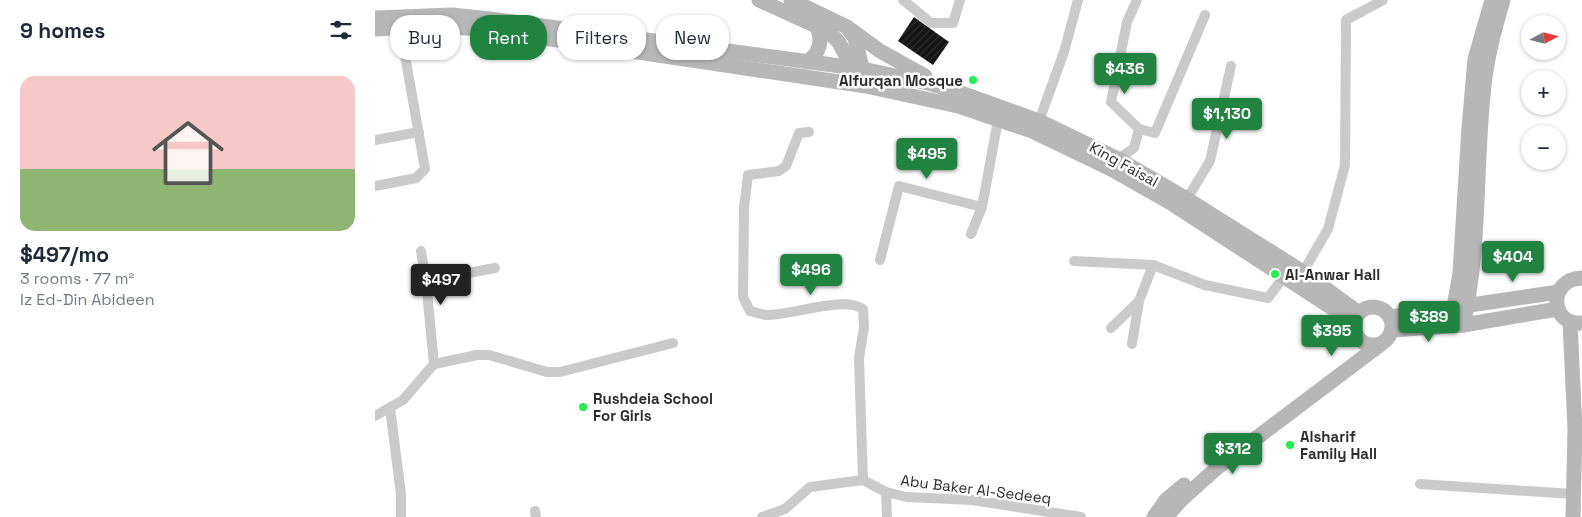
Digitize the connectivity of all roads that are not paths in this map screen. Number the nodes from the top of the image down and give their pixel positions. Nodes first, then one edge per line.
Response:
1 (759, 0) edge
2 (791, 0) edge
3 (903, 0) edge
4 (960, 0) edge
5 (1078, 0) edge
6 (1137, 0) edge
7 (1383, 0) edge
8 (1492, 0) edge
9 (1503, 0) edge
10 (1205, 15) dead end
11 (375, 18) edge
12 (816, 24) junction
13 (847, 27) junction
14 (390, 28) edge
15 (460, 28) edge
16 (375, 29) edge
17 (406, 60) edge
18 (807, 62) junction
19 (1231, 66) dead end
20 (858, 69) junction
21 (866, 86) junction
22 (965, 94) junction
23 (997, 120) junction
24 (1039, 121) junction
25 (1139, 129) junction
26 (419, 132) junction
27 (809, 132) dead end
28 (375, 140) edge
29 (1118, 159) junction
30 (375, 186) edge
31 (1187, 199) junction
32 (982, 207) junction
33 (971, 234) dead end
34 (421, 251) dead end
35 (880, 260) dead end
36 (1074, 261) dead end
37 (1153, 265) junction
38 (495, 268) dead end
39 (1303, 272) junction
40 (1283, 278) junction
41 (1582, 278) edge
42 (426, 281) junction
43 (1558, 292) junction
44 (1139, 302) junction
45 (1461, 306) junction
46 (1558, 309) junction
47 (1357, 318) junction
48 (1576, 322) edge
49 (1391, 324) junction
50 (1463, 325) junction
51 (1111, 328) dead end
52 (1359, 339) junction
53 (673, 343) dead end
54 (1132, 344) dead end
55 (1381, 344) junction
56 (434, 364) junction
57 (1323, 388) junction
58 (390, 408) junction
59 (375, 416) edge
60 (1284, 417) junction
61 (863, 480) junction
62 (1420, 484) dead end
63 (886, 492) junction
64 (1573, 494) junction
65 (401, 517) edge
66 (762, 517) edge
67 (887, 517) edge
68 (1081, 517) edge
69 (1154, 517) edge
70 (1166, 517) edge
71 (1573, 517) edge

1 - 12 main road
2 - 13 main road
3 - 4 street
5 - 24 street
6 - 25 street
7 - 39 street
8 - 45 main road
9 - 45 main road
10 - 25 street
11 - 18 main road, King Faisal
12 - 18 main road
12 - 20 main road
13 - 20 main road
13 - 22 main road
14 - 16 main road, King Faisal
15 - 21 main road, King Faisal
17 - 26 street
18 - 20 main road, King Faisal
19 - 31 street
20 - 21 main road
20 - 22 main road, King Faisal
21 - 23 main road, King Faisal
22 - 24 main road, King Faisal
23 - 32 street
23 - 40 main road, King Faisal
24 - 29 main road, King Faisal
25 - 29 street
26 - 28 street
26 - 30 street
27 - 61 street
29 - 31 main road, King Faisal
31 - 39 main road, King Faisal
32 - 33 street
32 - 35 street
34 - 42 street
36 - 37 street
37 - 40 street
37 - 44 street
38 - 42 street
39 - 47 main road, King Faisal
40 - 47 main road, King Faisal
41 - 43 main road
42 - 56 street
43 - 45 main road
43 - 46 main road
44 - 51 street
44 - 54 street
45 - 49 main road
45 - 50 main road
46 - 48 main road
46 - 50 main road
47 - 49 main road
47 - 52 main road
48 - 64 main road
49 - 50 main road
49 - 55 main road
52 - 55 main road
52 - 57 main road
53 - 56 street
55 - 57 main road
56 - 58 street
57 - 60 main road
58 - 59 street
58 - 65 street
60 - 69 main road
60 - 70 main road
61 - 63 street, Abu Baker Al-Sedeeq
61 - 66 street
62 - 64 street
63 - 67 street
63 - 68 street, Abu Baker Al-Sedeeq
64 - 71 main road

